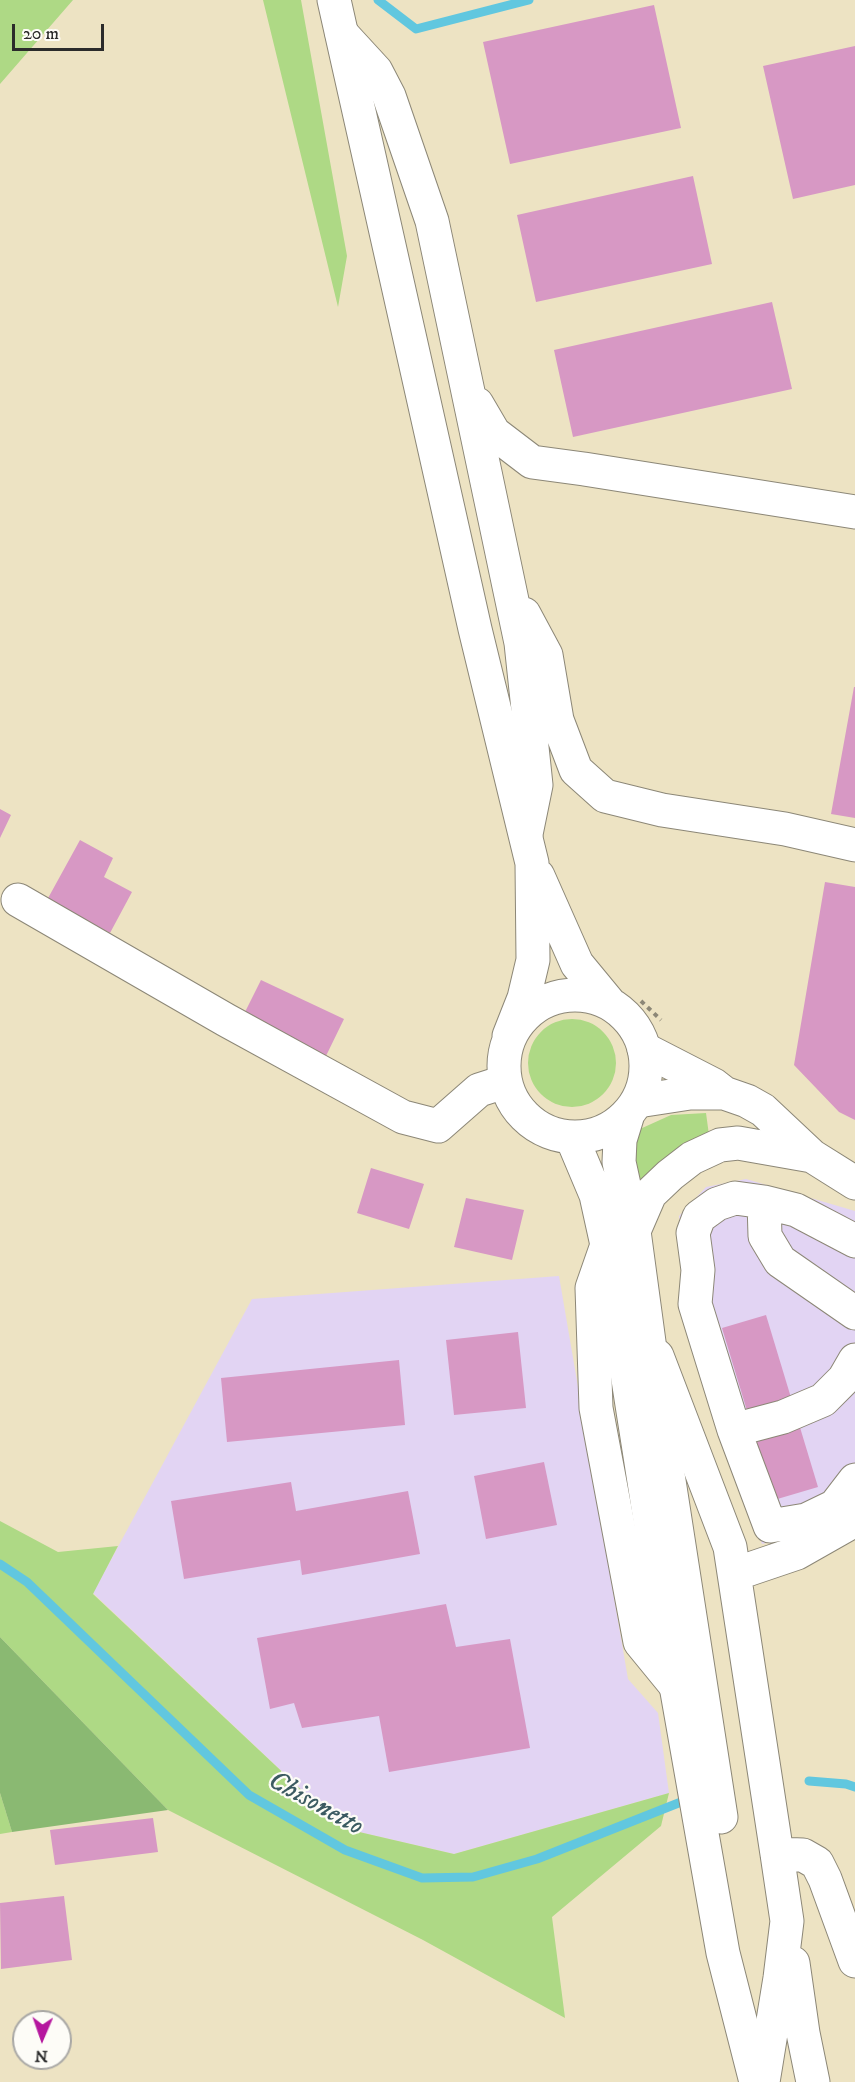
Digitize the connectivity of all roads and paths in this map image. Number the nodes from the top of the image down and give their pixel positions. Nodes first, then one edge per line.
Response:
1 (334, 0) edge
2 (342, 34) junction
3 (465, 384) junction
4 (532, 462) junction
5 (494, 511) junction
6 (855, 512) edge
7 (508, 584) junction
8 (855, 845) edge
9 (529, 849) junction
10 (18, 900) dead end
11 (610, 1004) junction
12 (509, 1036) junction
13 (644, 1049) junction
14 (504, 1082) junction
15 (724, 1093) junction
16 (633, 1107) junction
17 (572, 1138) junction
18 (812, 1156) junction
19 (855, 1183) edge
20 (764, 1202) junction
21 (621, 1238) junction
22 (855, 1241) edge
23 (855, 1313) edge
24 (648, 1334) junction
25 (855, 1360) edge
26 (734, 1430) junction
27 (855, 1480) edge
28 (855, 1520) edge
29 (735, 1574) junction
30 (777, 1854) junction
31 (787, 1922) junction
32 (855, 1961) edge
33 (758, 2076) edge
34 (813, 2082) edge

1 - 2 main road
2 - 3 main road
2 - 9 main road
3 - 4 main road
3 - 5 main road
4 - 5 main road
4 - 6 main road
5 - 7 main road
7 - 8 main road
7 - 9 main road
9 - 11 main road
9 - 12 main road
10 - 14 main road
11 - 12 main road
11 - 13 main road
12 - 14 main road
13 - 15 main road
13 - 16 main road
14 - 17 main road
15 - 16 main road
15 - 18 main road
16 - 17 main road
16 - 21 main road
17 - 21 main road
18 - 19 main road
18 - 21 main road
20 - 22 main road
20 - 23 main road
20 - 26 main road
21 - 24 main road
21 - 33 main road
24 - 29 main road
24 - 33 main road
25 - 26 main road
26 - 27 main road
28 - 29 main road
29 - 30 main road
30 - 31 main road
30 - 32 main road
31 - 33 main road
31 - 34 main road

